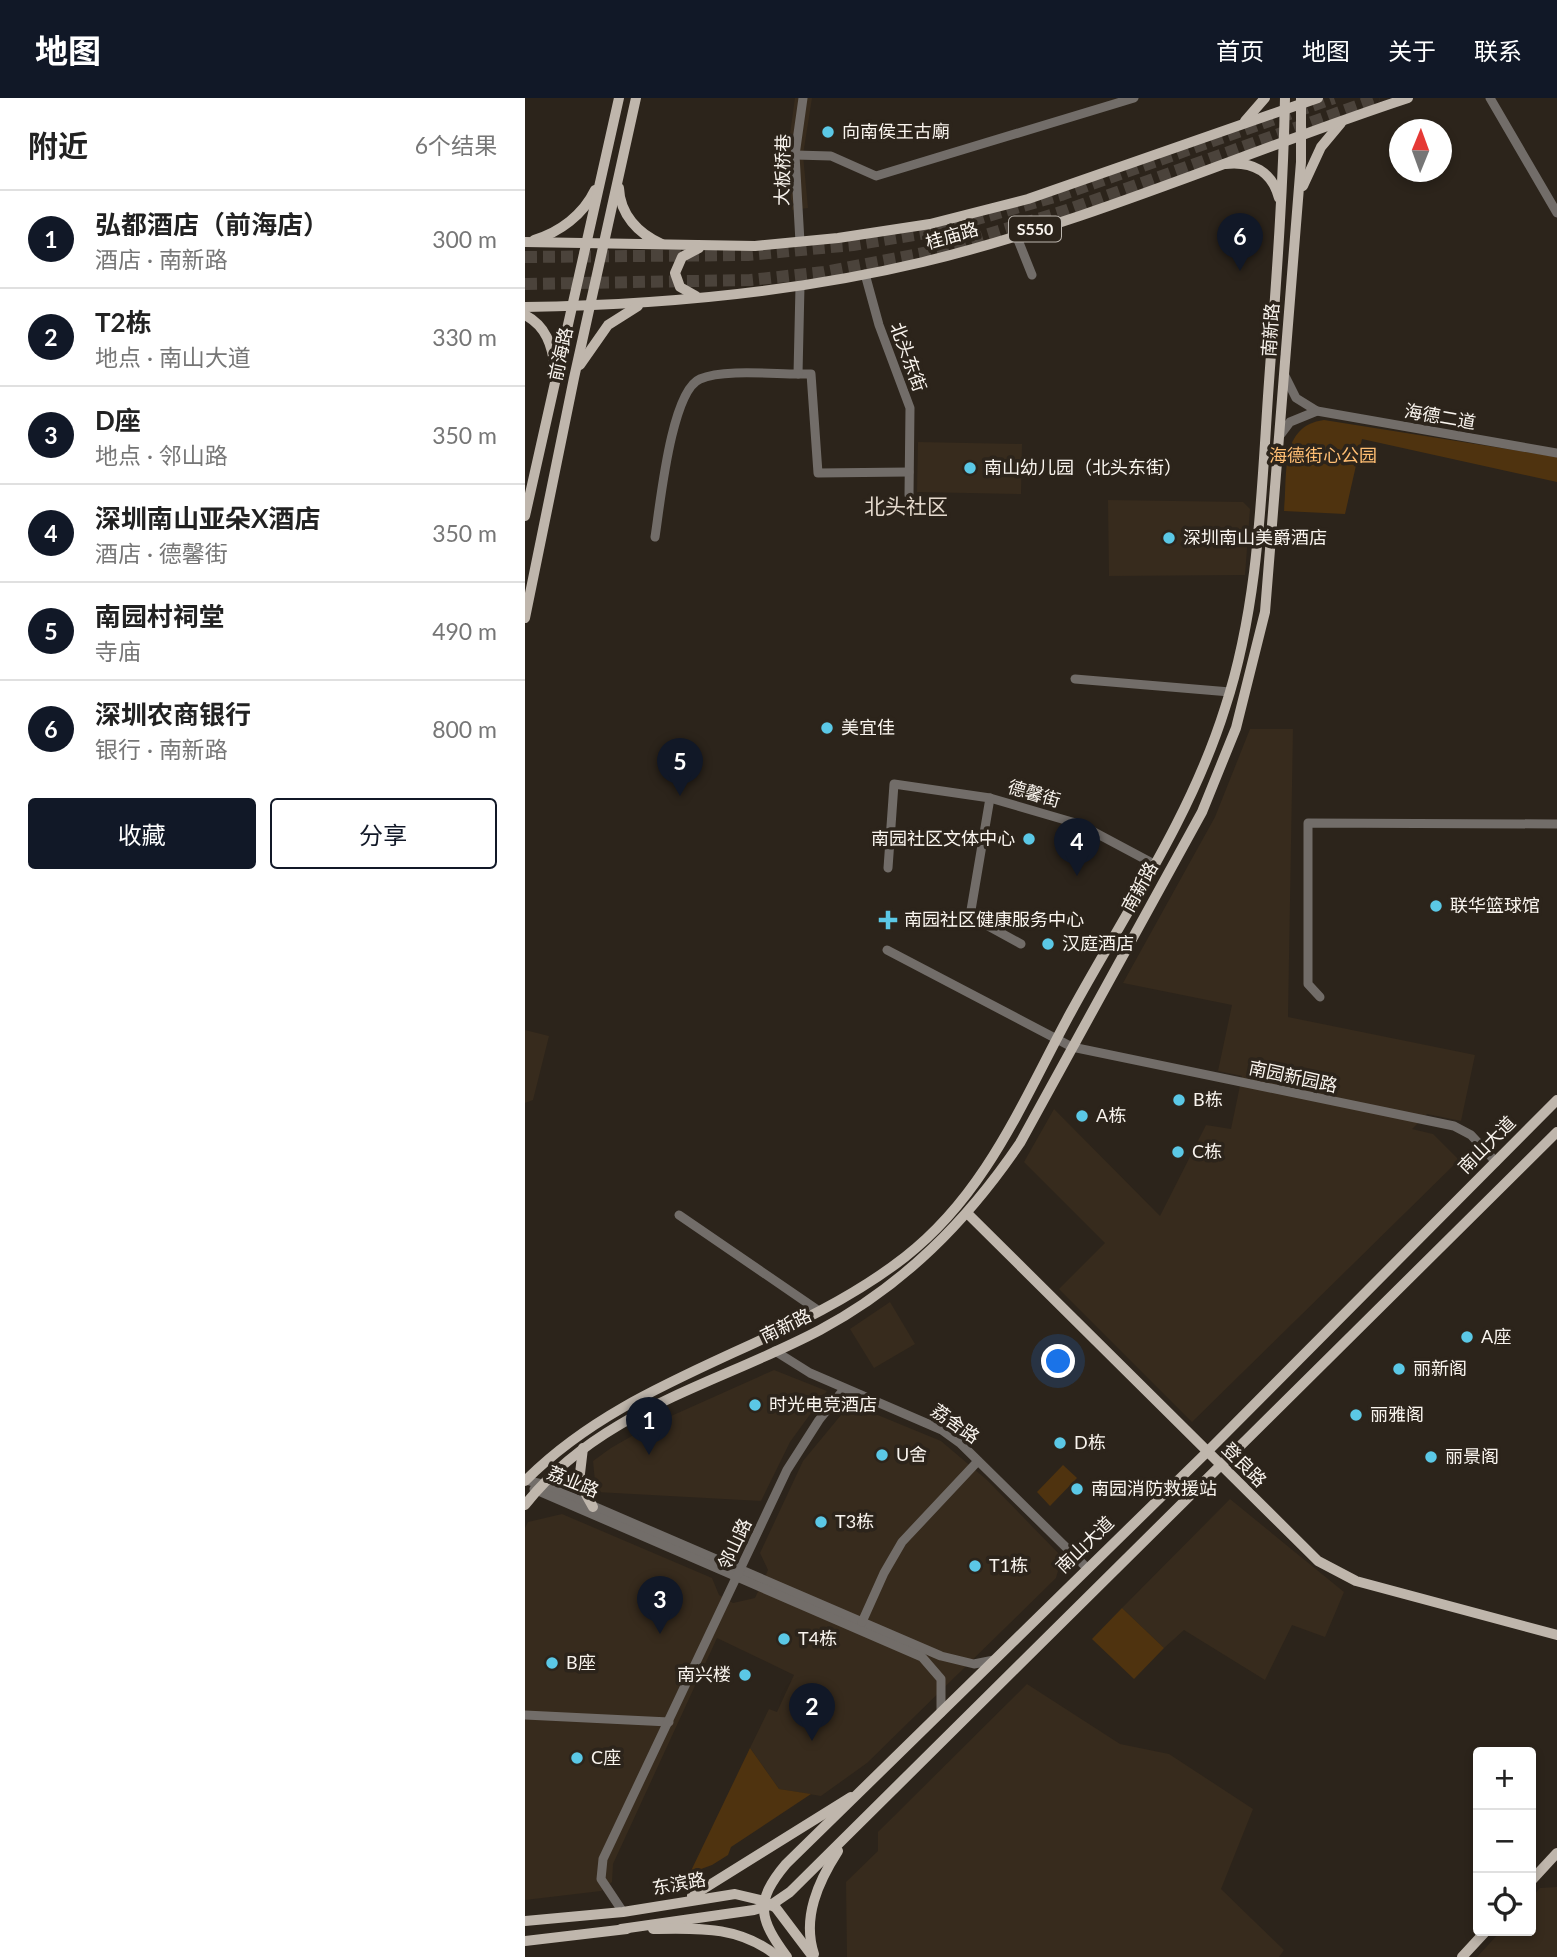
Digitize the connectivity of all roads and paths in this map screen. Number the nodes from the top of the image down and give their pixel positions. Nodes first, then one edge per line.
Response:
1 (619, 98) edge
2 (636, 98) edge
3 (803, 98) edge
4 (1134, 98) edge
5 (1265, 98) edge
6 (1318, 98) edge
7 (1408, 98) edge
8 (1490, 98) edge
9 (1301, 101) edge
10 (1285, 104) edge
11 (1347, 118) junction
12 (1234, 128) junction
13 (1301, 134) junction
14 (1284, 140) junction
15 (795, 155) junction
16 (1212, 166) junction
17 (619, 175) junction
18 (601, 178) junction
19 (1281, 209) junction
20 (1298, 210) junction
21 (1557, 213) edge
22 (1016, 235) junction
23 (525, 242) edge
24 (800, 243) junction
25 (586, 245) junction
26 (603, 245) junction
27 (675, 247) junction
28 (705, 247) junction
29 (865, 274) junction
30 (1032, 275) dead end
31 (800, 286) junction
32 (706, 297) junction
33 (647, 302) junction
34 (589, 306) junction
35 (525, 307) edge
36 (571, 307) junction
37 (525, 315) edge
38 (798, 374) junction
39 (556, 375) junction
40 (1285, 376) junction
41 (574, 378) junction
42 (1317, 411) junction
43 (1281, 434) junction
44 (1557, 453) edge
45 (909, 472) junction
46 (909, 495) dead end
47 (525, 516) edge
48 (655, 537) dead end
49 (525, 618) edge
50 (1075, 679) dead end
51 (1230, 692) junction
52 (991, 798) junction
53 (1557, 824) edge
54 (1154, 864) junction
55 (888, 868) dead end
56 (1021, 944) dead end
57 (887, 950) dead end
58 (1320, 997) dead end
59 (1057, 1040) junction
60 (1072, 1047) junction
61 (1557, 1100) edge
62 (1557, 1132) edge
63 (1496, 1162) junction
64 (968, 1214) junction
65 (679, 1215) dead end
66 (819, 1311) junction
67 (775, 1351) junction
68 (844, 1389) junction
69 (637, 1398) junction
70 (644, 1410) junction
71 (583, 1448) junction
72 (1207, 1452) junction
73 (978, 1461) junction
74 (1220, 1465) junction
75 (525, 1481) edge
76 (539, 1488) junction
77 (525, 1505) edge
78 (593, 1507) junction
79 (1087, 1568) junction
80 (739, 1574) junction
81 (862, 1622) junction
82 (1557, 1635) edge
83 (994, 1660) junction
84 (941, 1714) junction
85 (525, 1715) edge
86 (669, 1722) junction
87 (866, 1789) junction
88 (855, 1828) junction
89 (1557, 1853) edge
90 (1536, 1876) edge
91 (666, 1905) junction
92 (766, 1905) junction
93 (623, 1912) junction
94 (525, 1921) edge
95 (621, 1929) junction
96 (1481, 1936) edge
97 (525, 1941) edge
98 (779, 1957) edge
99 (787, 1957) edge
100 (814, 1957) edge
101 (1462, 1957) edge

1 - 18 main road, 前海路
2 - 17 main road, 前海路
3 - 15 street, 大板桥巷
4 - 15 street
5 - 12 main road
6 - 9 main road, 桂庙路 / S550
7 - 11 main road, 桂庙路 / S550
8 - 21 street
9 - 10 main road, 桂庙路 / S550
9 - 13 main road, 南新路
10 - 12 main road, 桂庙路 / S550
10 - 14 main road, 南新路
11 - 13 main road, 桂庙路 / S550
11 - 20 main road
12 - 24 main road, 桂庙路 / S550
13 - 14 main road, 桂庙路 / S550
13 - 20 main road, 南新路
14 - 16 main road, 桂庙路 / S550
14 - 19 main road, 南新路
15 - 24 street, 大板桥巷
16 - 19 main road
16 - 22 main road, 桂庙路 / S550
17 - 26 main road, 前海路
17 - 27 main road
18 - 23 main road
18 - 25 main road, 前海路
19 - 51 main road, 南新路
20 - 40 main road, 南新路
22 - 29 main road, 桂庙路 / S550
22 - 30 street
23 - 25 main road, 桂庙路 / S550
24 - 28 main road, 桂庙路 / S550
25 - 26 main road, 桂庙路 / S550
25 - 36 main road, 前海路
26 - 27 main road, 桂庙路 / S550
26 - 34 main road, 前海路
27 - 28 main road, 桂庙路 / S550
28 - 32 main road
29 - 31 main road, 桂庙路 / S550
29 - 45 street, 北头东街
31 - 32 main road, 桂庙路 / S550
31 - 38 street
32 - 33 main road, 桂庙路 / S550
33 - 34 main road, 桂庙路 / S550
33 - 41 main road
34 - 36 main road, 桂庙路 / S550
34 - 41 main road, 前海路
35 - 36 main road, 桂庙路 / S550
36 - 39 main road, 前海路
37 - 39 main road
38 - 45 street
38 - 48 street
39 - 47 main road, 前海路
40 - 42 street
40 - 43 main road, 南新路
41 - 49 main road, 前海路
42 - 43 street
42 - 44 street, 海德二道
43 - 60 main road, 南新路
45 - 46 street, 北头东街
50 - 51 street
51 - 54 main road, 南新路
52 - 54 street, 德馨街
52 - 55 street, 德馨街
52 - 56 street
53 - 58 street
54 - 59 main road, 南新路
57 - 59 street, 南园新园路
59 - 60 street, 南园新园路
59 - 66 main road, 南新路
60 - 63 street, 南园新园路
60 - 64 main road, 南新路
61 - 63 main road, 南山大道
62 - 74 main road
63 - 72 main road, 南山大道
64 - 67 main road, 南新路
64 - 72 main road, 登良路
65 - 66 street
66 - 69 main road, 南新路
67 - 68 street, 荔舍路
67 - 70 main road, 南新路
68 - 73 street, 荔舍路
68 - 80 street, 邻山路
69 - 70 main road
69 - 75 main road, 南新路
70 - 71 main road, 南新路
71 - 76 main road, 南新路
71 - 78 main road
72 - 74 main road, 登良路
72 - 79 main road, 南山大道
73 - 79 street, 荔舍路
73 - 81 street
74 - 82 main road, 登良路
74 - 88 main road
75 - 76 street, 荔业路
76 - 77 main road, 南新路
76 - 78 street, 荔业路
76 - 80 street, 荔业路
78 - 80 street, 荔业路
79 - 83 main road, 南山大道
80 - 81 street, 荔业路
80 - 84 street, 荔业路
80 - 86 street, 邻山路
81 - 83 street, 荔业路
83 - 84 main road, 南山大道
84 - 87 main road, 南山大道
85 - 86 street
86 - 93 street, 邻山路
87 - 91 main road
87 - 92 main road, 南山大道
88 - 92 main road
88 - 100 main road
89 - 90 main road
91 - 92 main road, 东滨路
91 - 93 main road, 东滨路
92 - 95 main road
92 - 99 main road
92 - 100 main road
93 - 94 main road, 东滨路
95 - 97 main road
95 - 98 main road
96 - 101 main road

